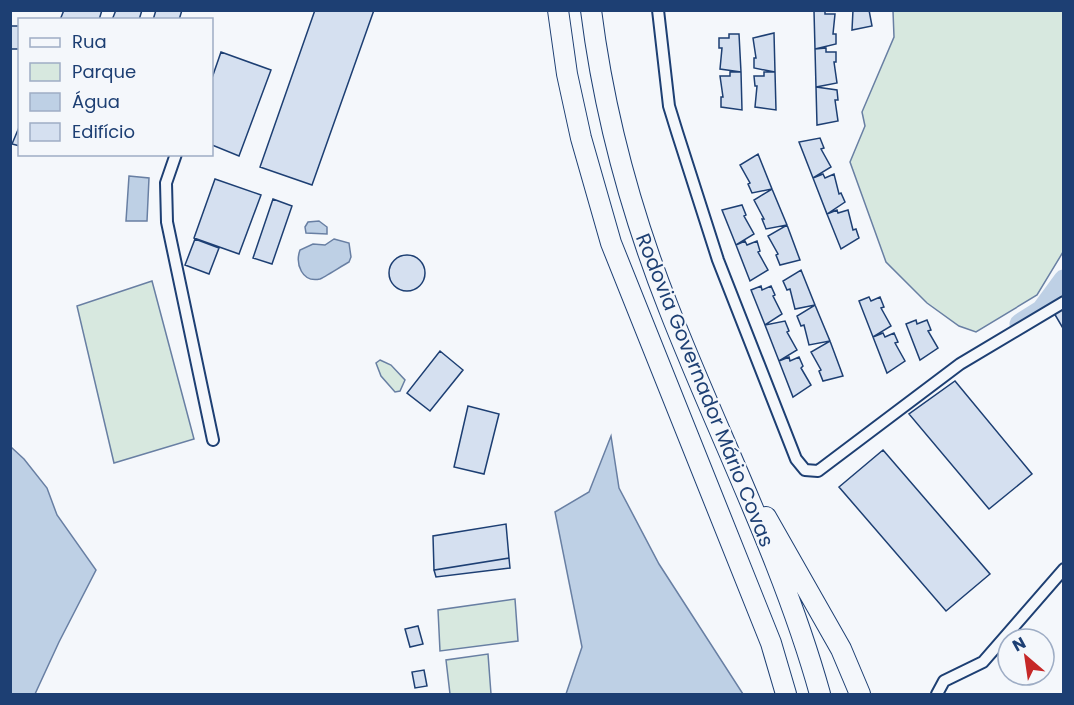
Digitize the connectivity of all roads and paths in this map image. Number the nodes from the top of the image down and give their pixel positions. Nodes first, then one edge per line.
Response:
1 (558, 10) edge
2 (591, 10) edge
3 (658, 10) edge
4 (175, 156) edge
5 (1064, 302) edge
6 (213, 440) dead end
7 (739, 471) junction
8 (1064, 569) edge
9 (786, 694) edge
10 (820, 694) edge
11 (860, 694) edge
12 (937, 694) edge

1 - 9 highway, Rodovia Governador Mário Covas
2 - 7 highway, Rodovia Governador Mário Covas
3 - 5 street
4 - 6 street
7 - 10 highway, Rodovia Governador Mário Covas
7 - 11 highway
8 - 12 street

